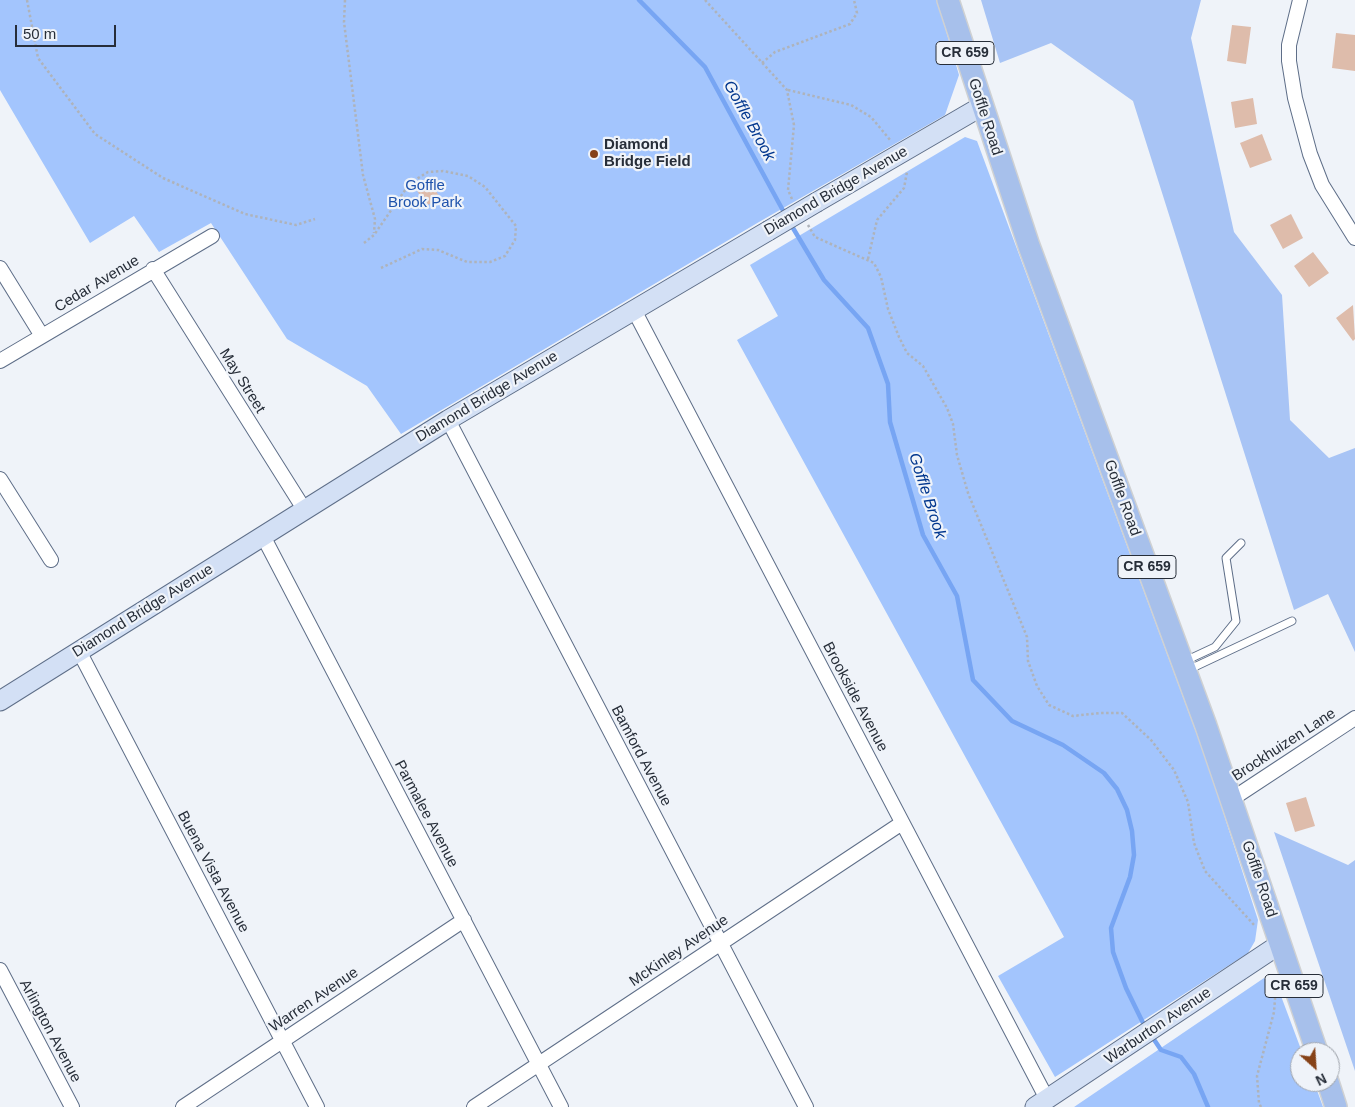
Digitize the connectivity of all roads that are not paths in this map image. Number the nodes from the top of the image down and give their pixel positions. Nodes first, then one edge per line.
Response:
1 (948, 0) edge
2 (1300, 0) edge
3 (982, 106) junction
4 (212, 236) dead end
5 (1355, 238) edge
6 (0, 268) edge
7 (153, 269) junction
8 (634, 310) junction
9 (42, 336) junction
10 (0, 362) edge
11 (448, 420) junction
12 (0, 479) edge
13 (304, 510) junction
14 (263, 536) junction
15 (1241, 543) dead end
16 (51, 560) dead end
17 (1292, 621) dead end
18 (80, 651) junction
19 (1184, 667) junction
20 (0, 702) edge
21 (1355, 718) edge
22 (1232, 799) junction
23 (902, 823) junction
24 (464, 920) junction
25 (720, 943) junction
26 (1273, 950) junction
27 (0, 970) edge
28 (283, 1041) junction
29 (1313, 1042) edge
30 (539, 1064) junction
31 (1331, 1092) edge
32 (1041, 1103) edge
33 (72, 1107) edge
34 (183, 1107) edge
35 (317, 1107) edge
36 (474, 1107) edge
37 (561, 1107) edge
38 (806, 1107) edge
39 (1336, 1107) edge

1 - 3 main road, Goffle Road / CR 659
2 - 5 street
3 - 8 street, Diamond Bridge Avenue, bridge
3 - 19 main road, Goffle Road / CR 659
4 - 7 street, Cedar Avenue
6 - 9 street
7 - 9 street, Cedar Avenue
7 - 13 street, May Street
8 - 11 street, Diamond Bridge Avenue
8 - 23 street, Brookside Avenue
9 - 10 street, Cedar Avenue
11 - 13 street, Diamond Bridge Avenue
11 - 25 street, Bamford Avenue
12 - 16 street
13 - 14 street, Diamond Bridge Avenue
14 - 18 street, Diamond Bridge Avenue
14 - 24 street, Parmalee Avenue
15 - 19 lane
17 - 19 lane
18 - 20 street, Diamond Bridge Avenue
18 - 28 street, Buena Vista Avenue
19 - 22 main road, Goffle Road / CR 659
21 - 22 street, Brockhuizen Lane
22 - 26 main road, Goffle Road / CR 659
23 - 25 street, McKinley Avenue
23 - 32 street, Brookside Avenue
24 - 28 street, Warren Avenue
24 - 30 street, Parmalee Avenue
25 - 30 street, McKinley Avenue
25 - 38 street, Bamford Avenue
26 - 29 main road, Goffle Road / CR 659
26 - 32 street, Warburton Avenue
27 - 33 street, Arlington Avenue
28 - 34 street, Warren Avenue
28 - 35 street, Buena Vista Avenue
30 - 36 street, McKinley Avenue
30 - 37 street, Parmalee Avenue
31 - 39 main road

